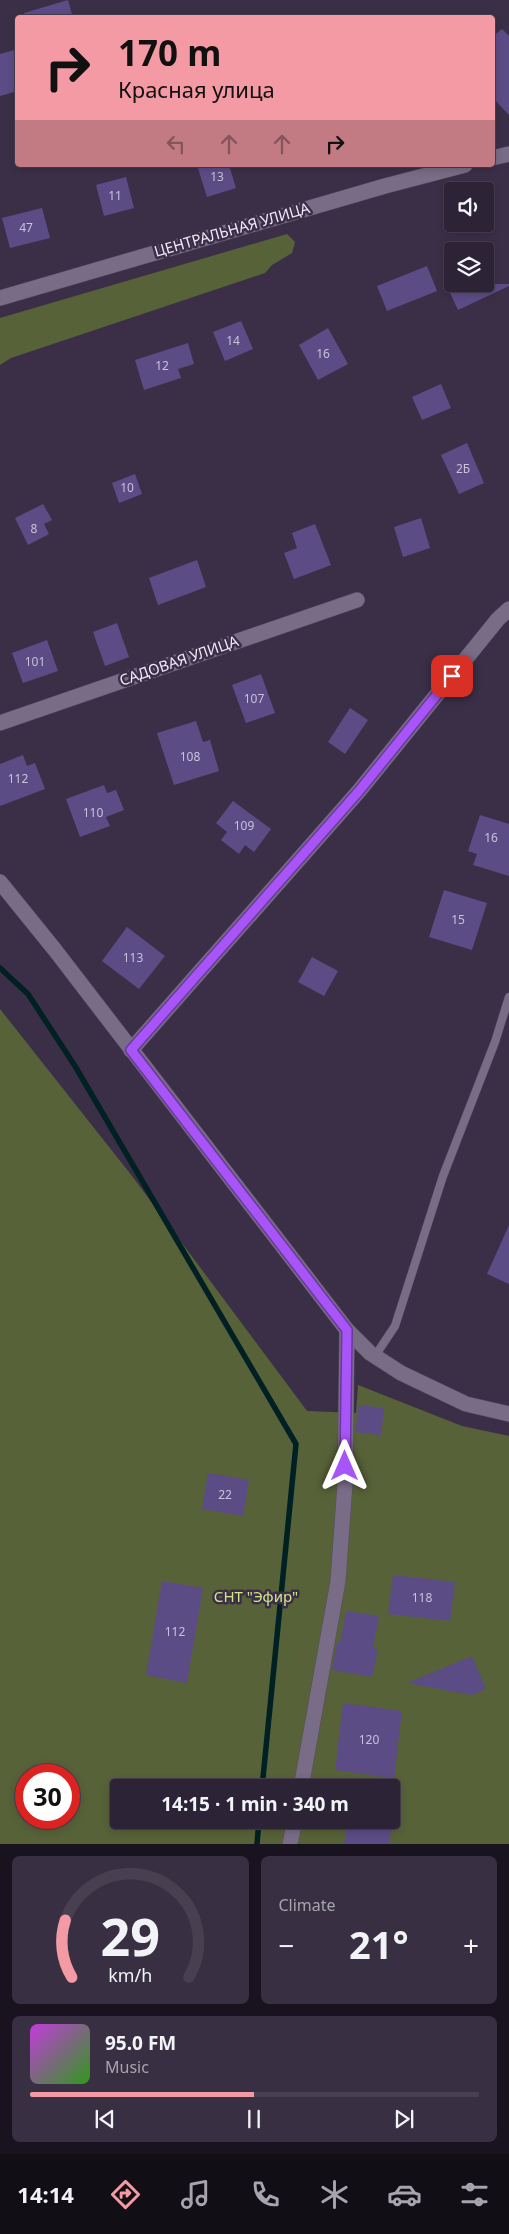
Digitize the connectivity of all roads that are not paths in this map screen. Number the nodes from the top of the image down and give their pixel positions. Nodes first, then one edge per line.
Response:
1 (509, 154) edge
2 (495, 157) edge
3 (457, 167) edge
4 (0, 298) edge
5 (357, 600) dead end
6 (509, 609) edge
7 (0, 723) edge
8 (0, 882) edge
9 (509, 997) edge
10 (131, 1050) junction
11 (347, 1330) junction
12 (375, 1356) junction
13 (509, 1414) edge
14 (303, 1779) edge
15 (293, 1829) edge
16 (290, 1844) edge

1 - 2 street
3 - 4 street, ЦЕНТРАЛЬНАЯ УЛИЦА
5 - 7 street, САДОВАЯ УЛИЦА
6 - 10 street
8 - 10 street
9 - 12 lane
10 - 11 street
11 - 12 street
11 - 14 street
12 - 13 street
15 - 16 street

